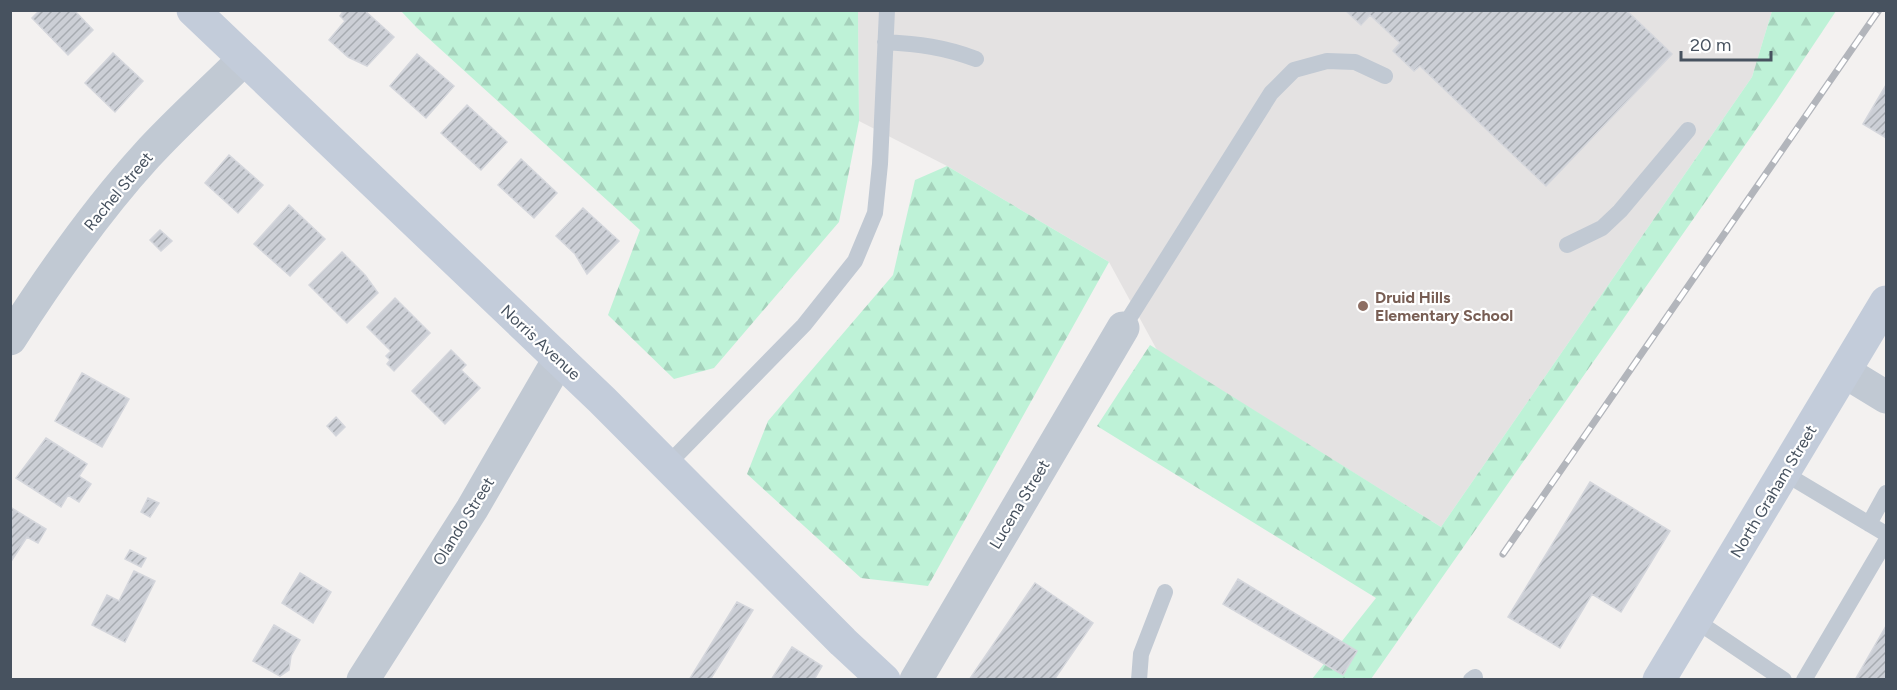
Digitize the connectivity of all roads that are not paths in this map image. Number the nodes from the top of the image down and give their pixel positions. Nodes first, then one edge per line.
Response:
1 (193, 10) edge
2 (886, 10) edge
3 (885, 42) junction
4 (244, 59) junction
5 (976, 59) dead end
6 (1385, 76) dead end
7 (1688, 130) dead end
8 (1567, 244) dead end
9 (1887, 303) edge
10 (1123, 328) joint
11 (10, 339) edge
12 (559, 359) junction
13 (1845, 372) junction
14 (1887, 397) edge
15 (667, 465) junction
16 (1784, 473) junction
17 (1887, 493) edge
18 (1869, 524) junction
19 (1887, 534) edge
20 (1887, 541) edge
21 (1165, 592) dead end
22 (1695, 620) junction
23 (363, 680) edge
24 (884, 680) edge
25 (916, 680) edge
26 (1139, 680) edge
27 (1659, 680) edge
28 (1784, 680) edge
29 (1804, 680) edge

1 - 4 street, Norris Avenue
2 - 3 lane
3 - 5 lane
3 - 15 lane
4 - 11 street, Rachel Street
4 - 12 street, Norris Avenue
6 - 10 lane
7 - 8 lane
9 - 13 street, North Graham Street
10 - 25 street, Lucena Street
12 - 15 street, Norris Avenue
12 - 23 street, Olando Street
13 - 14 street
13 - 16 street, North Graham Street
15 - 24 street, Norris Avenue
16 - 18 lane
16 - 22 street, North Graham Street
17 - 18 lane
18 - 19 lane
20 - 29 lane
21 - 26 lane
22 - 27 street, North Graham Street
22 - 28 lane

